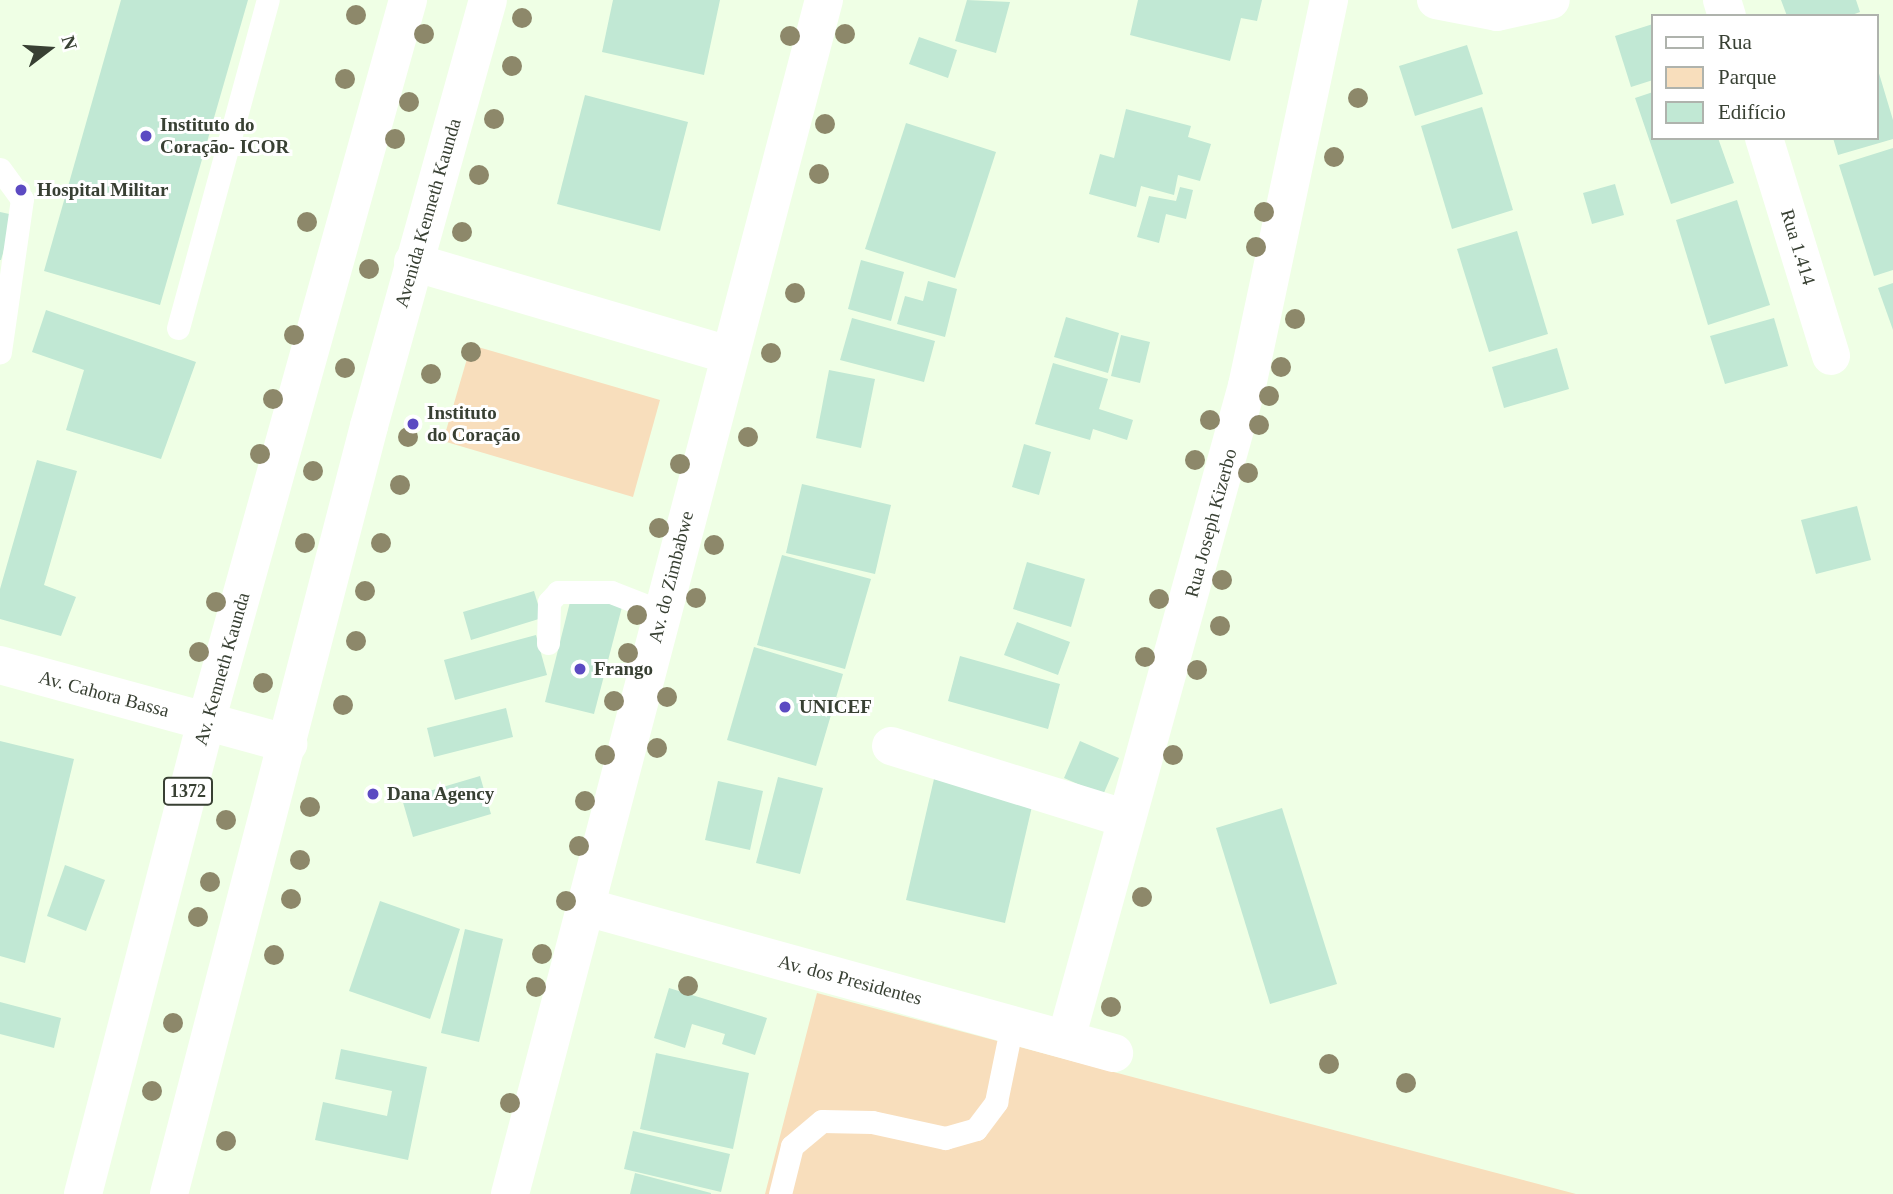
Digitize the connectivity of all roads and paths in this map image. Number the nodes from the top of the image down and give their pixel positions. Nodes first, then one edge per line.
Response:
1 (268, 0) edge
2 (408, 0) edge
3 (488, 0) edge
4 (824, 0) edge
5 (1329, 0) edge
6 (1436, 0) edge
7 (1551, 0) edge
8 (1765, 140) edge
9 (0, 169) edge
10 (413, 262) junction
11 (178, 328) dead end
12 (0, 352) edge
13 (729, 355) junction
14 (1831, 356) dead end
15 (662, 612) junction
16 (548, 643) dead end
17 (0, 665) edge
18 (206, 722) junction
19 (288, 744) junction
20 (891, 746) dead end
21 (1124, 818) junction
22 (586, 907) junction
23 (1012, 1024) junction
24 (1066, 1039) junction
25 (1114, 1053) dead end
26 (83, 1194) edge
27 (169, 1194) edge
28 (509, 1194) edge
29 (779, 1194) edge

1 - 11 lane
2 - 18 street, Av. Kenneth Kaunda / 1372
3 - 10 street, Avenida Kenneth Kaunda
4 - 13 street, Av. do Zimbabwe
5 - 21 street, Rua Joseph Kizerbo
6 - 7 street
8 - 14 street, Rua 1.414
9 - 12 lane
10 - 13 street
10 - 19 street, Avenida Kenneth Kaunda
13 - 15 street, Av. do Zimbabwe
15 - 16 lane
15 - 22 street, Av. do Zimbabwe
17 - 18 street, Av. Cahora Bassa
18 - 19 street, Av. Cahora Bassa
18 - 26 street, Av. Kenneth Kaunda / 1372
19 - 27 street
20 - 21 street
21 - 24 street, Rua Joseph Kizerbo
22 - 23 street, Av. dos Presidentes
22 - 28 street, Av. do Zimbabwe
23 - 24 street, Av. dos Presidentes
23 - 29 lane
24 - 25 street, Av. dos Presidentes

